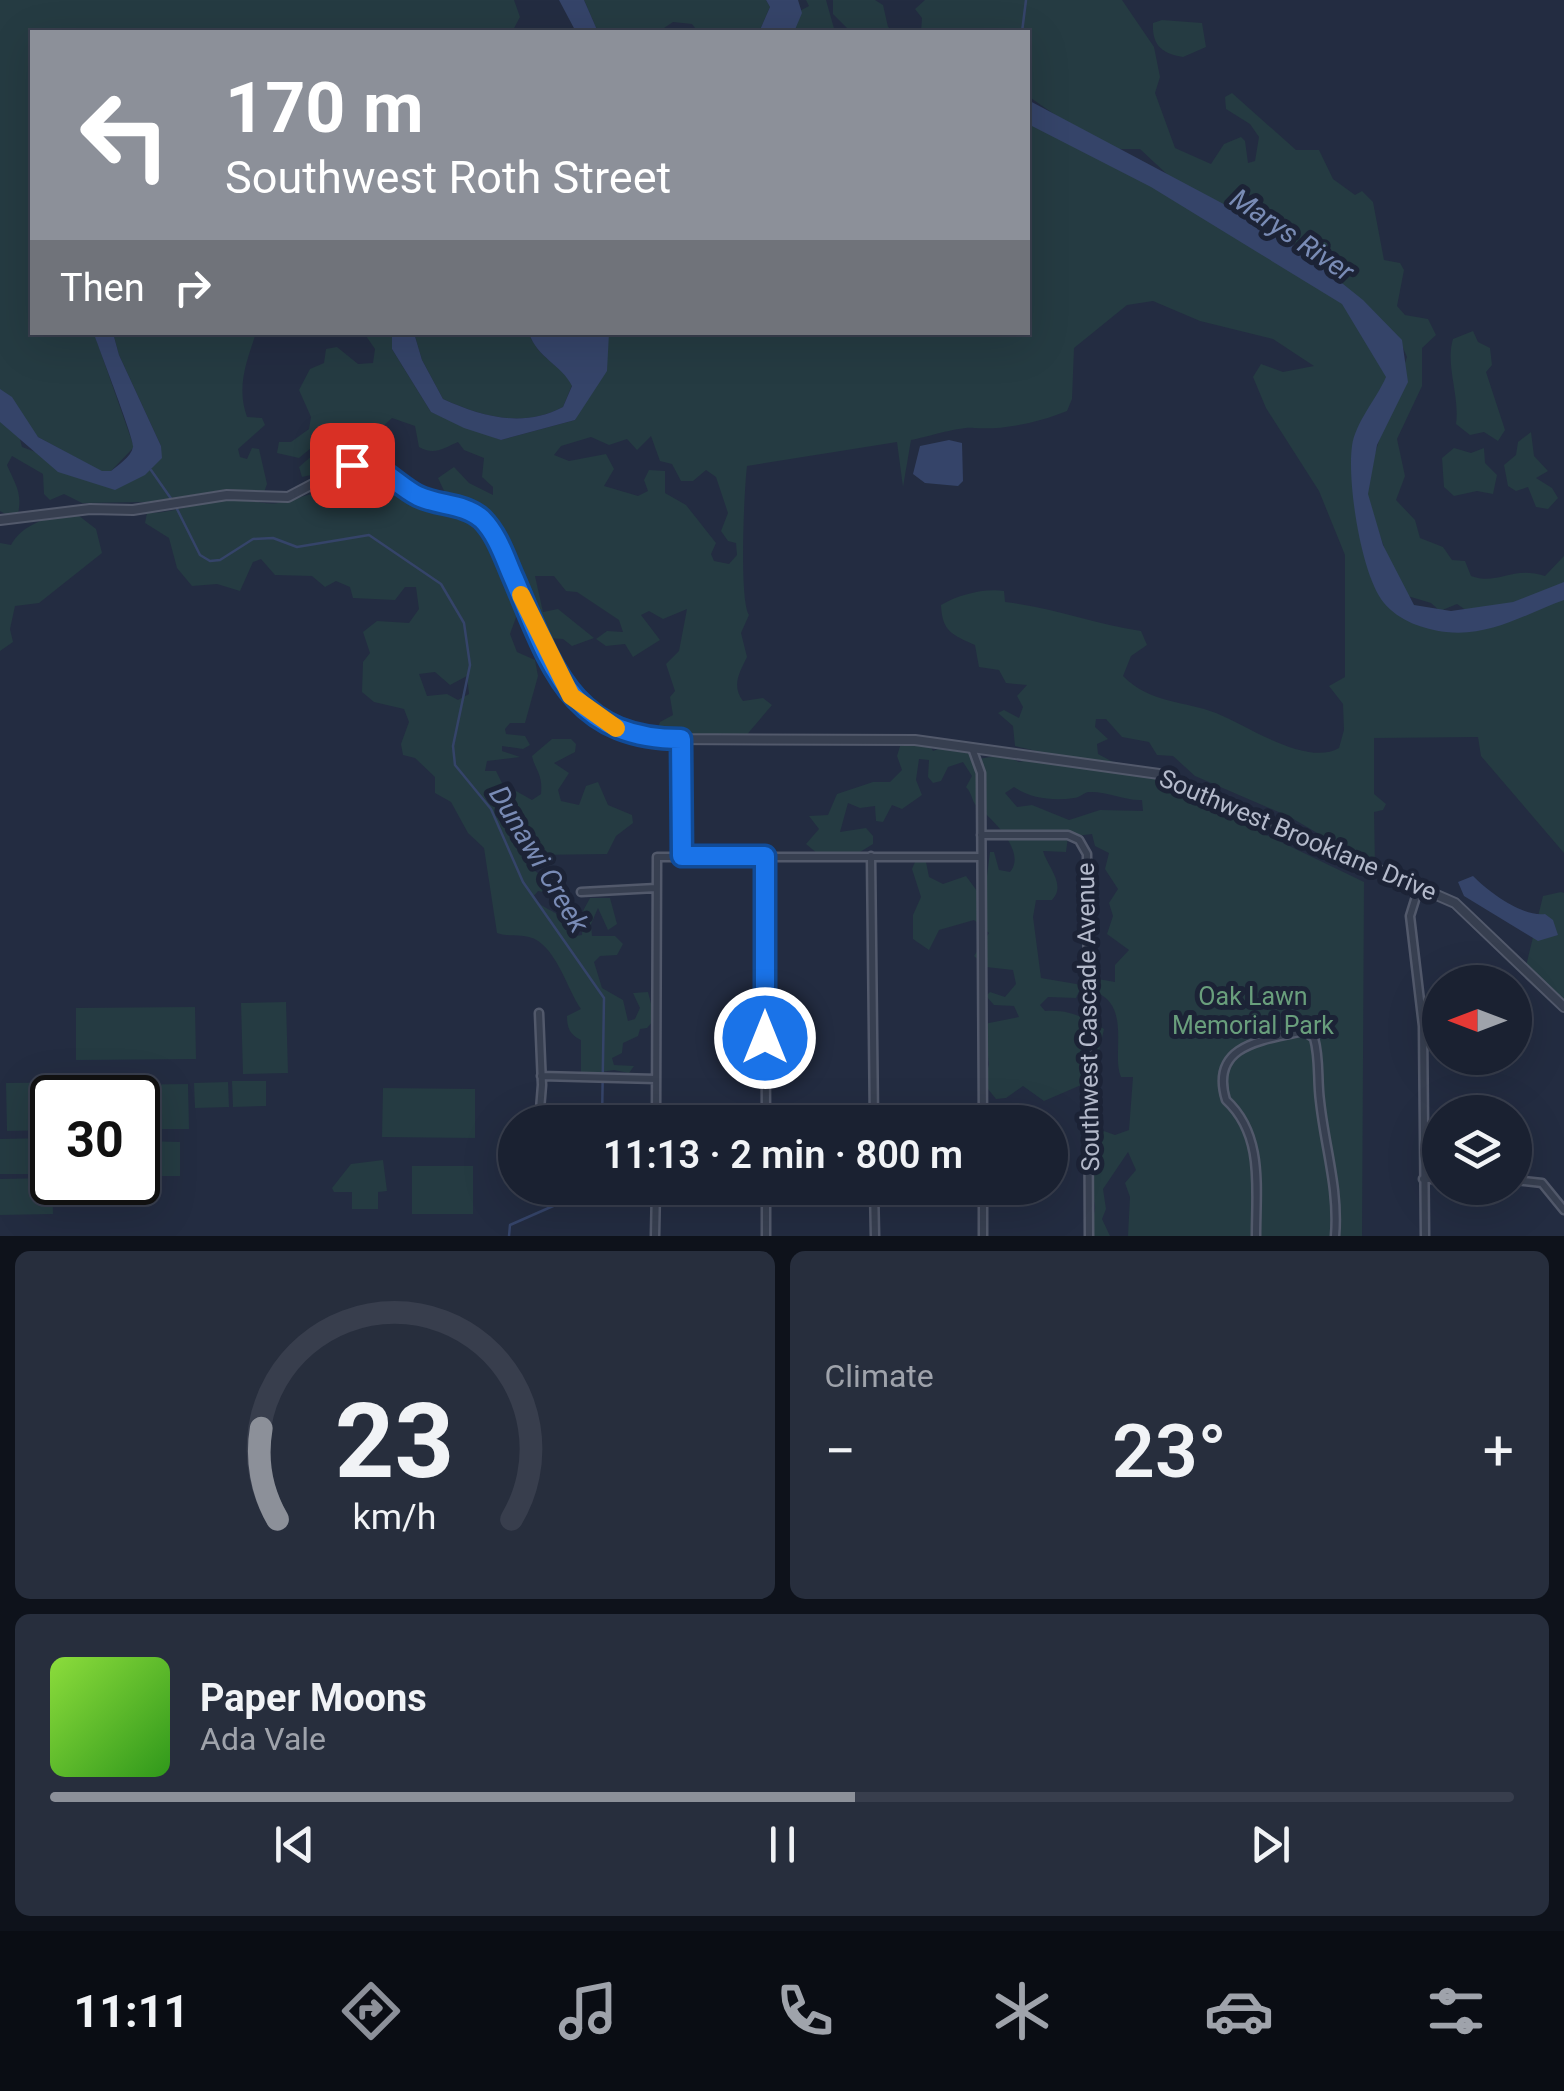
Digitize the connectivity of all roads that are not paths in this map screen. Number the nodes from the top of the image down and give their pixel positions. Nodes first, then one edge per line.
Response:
1 (0, 520) edge
2 (681, 739) junction
3 (972, 748) junction
4 (981, 835) junction
5 (682, 856) junction
6 (765, 856) junction
7 (871, 856) junction
8 (980, 857) junction
9 (1420, 886) junction
10 (656, 888) junction
11 (581, 892) dead end
12 (1564, 1007) edge
13 (539, 1013) dead end
14 (541, 1076) junction
15 (656, 1080) junction
16 (1423, 1095) edge
17 (540, 1105) edge
18 (656, 1105) edge
19 (766, 1105) edge
20 (874, 1105) edge
21 (983, 1105) edge
22 (1532, 1183) edge
23 (656, 1205) edge
24 (766, 1205) edge
25 (874, 1205) edge
26 (984, 1205) edge
27 (1424, 1205) edge
28 (1564, 1210) edge
29 (655, 1236) edge
30 (766, 1236) edge
31 (875, 1236) edge
32 (983, 1236) edge
33 (1089, 1236) edge
34 (1256, 1236) edge
35 (1335, 1236) edge
36 (1425, 1236) edge

1 - 2 street, Southwest Brooklane Drive
2 - 3 street, Southwest Brooklane Drive
2 - 5 street
3 - 4 street
3 - 9 street, Southwest Brooklane Drive
4 - 8 street
4 - 33 street, Southwest Cascade Avenue
5 - 6 street
5 - 10 street
6 - 7 street
6 - 19 street
7 - 8 street
7 - 20 street
8 - 21 street
9 - 12 street, Southwest Brooklane Drive
9 - 16 street
10 - 11 street
10 - 15 street
13 - 14 street
14 - 15 street
14 - 17 street
15 - 18 street
22 - 28 street
23 - 29 street
24 - 30 street
25 - 31 street
26 - 32 street
27 - 36 street
34 - 35 street

